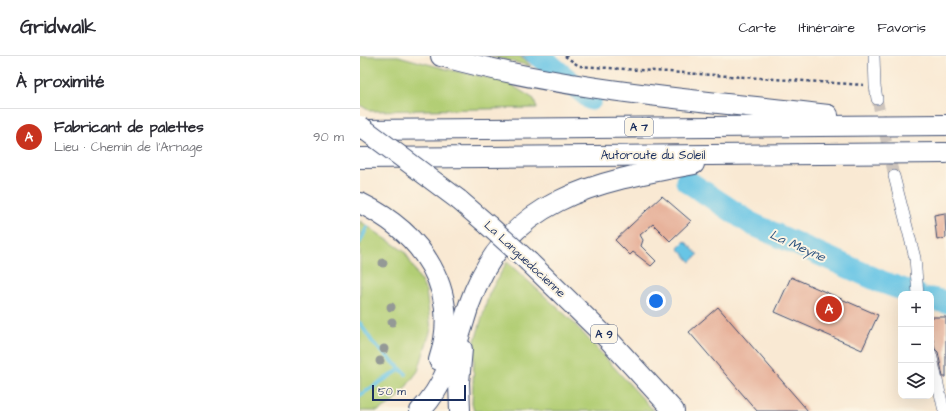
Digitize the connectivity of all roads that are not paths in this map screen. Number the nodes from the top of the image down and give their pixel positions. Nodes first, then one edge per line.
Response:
1 (441, 56) edge
2 (874, 56) edge
3 (877, 98) tunnel mouth
4 (918, 125) junction
5 (946, 125) edge
6 (360, 126) edge
7 (360, 130) edge
8 (946, 153) edge
9 (748, 154) junction
10 (360, 158) edge
11 (894, 176) tunnel mouth
12 (360, 203) edge
13 (918, 289) edge
14 (465, 319) junction
15 (933, 363) edge
16 (405, 411) edge
17 (420, 411) edge
18 (460, 411) edge
19 (674, 411) edge
20 (944, 411) edge

1 - 4 highway
2 - 3 street
4 - 5 highway, A 7
4 - 7 highway, A 7
6 - 19 highway, La Languedocienne / A 9, bridge
8 - 9 highway, Autoroute du Soleil
9 - 10 highway, Autoroute du Soleil
9 - 14 highway
11 - 13 street
12 - 16 highway
14 - 17 highway
14 - 18 highway
15 - 20 street

